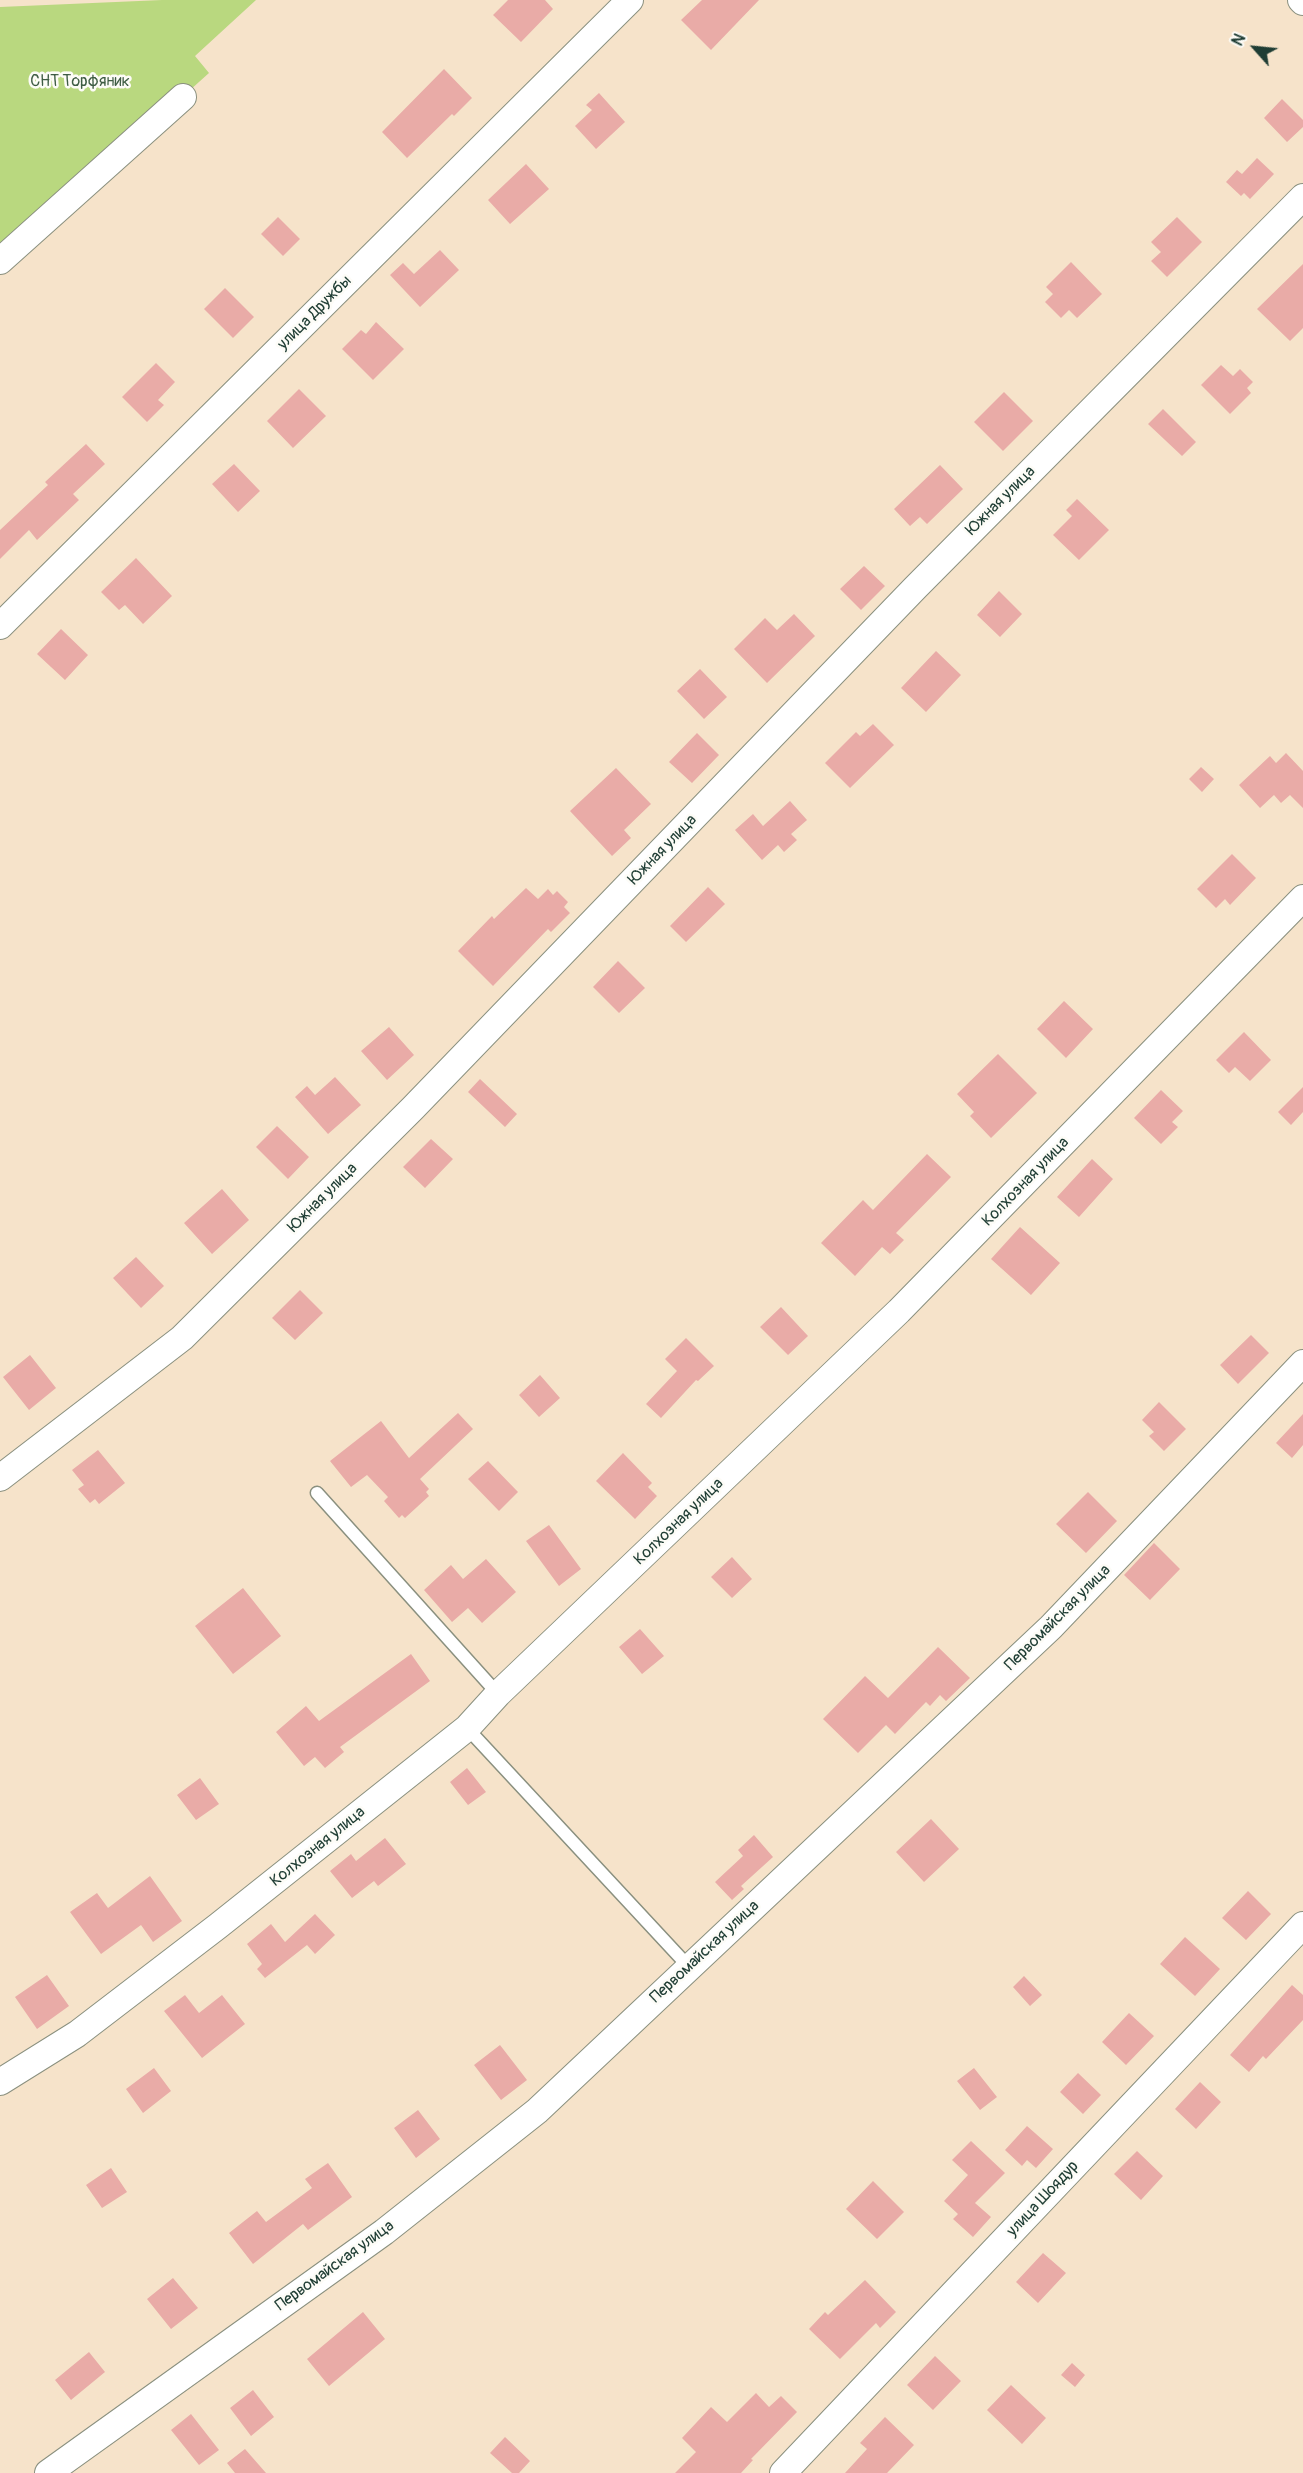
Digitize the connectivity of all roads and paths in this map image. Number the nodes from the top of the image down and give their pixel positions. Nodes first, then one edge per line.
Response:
1 (630, 0) edge
2 (183, 97) dead end
3 (1303, 197) edge
4 (0, 261) edge
5 (0, 626) edge
6 (1303, 898) edge
7 (1303, 1363) edge
8 (0, 1478) edge
9 (317, 1493) dead end
10 (498, 1694) junction
11 (467, 1728) junction
12 (1303, 1925) edge
13 (689, 1967) junction
14 (0, 2082) edge
15 (48, 2473) edge
16 (783, 2473) edge

1 - 5 street, улица Дружбы
2 - 4 street
3 - 8 street, Южная улица
6 - 10 street, Колхозная улица
7 - 13 street, Первомайская улица
9 - 10 lane
10 - 11 street, Колхозная улица
11 - 13 lane
11 - 14 street, Колхозная улица
12 - 16 street, улица Шоядур
13 - 15 street, Первомайская улица

